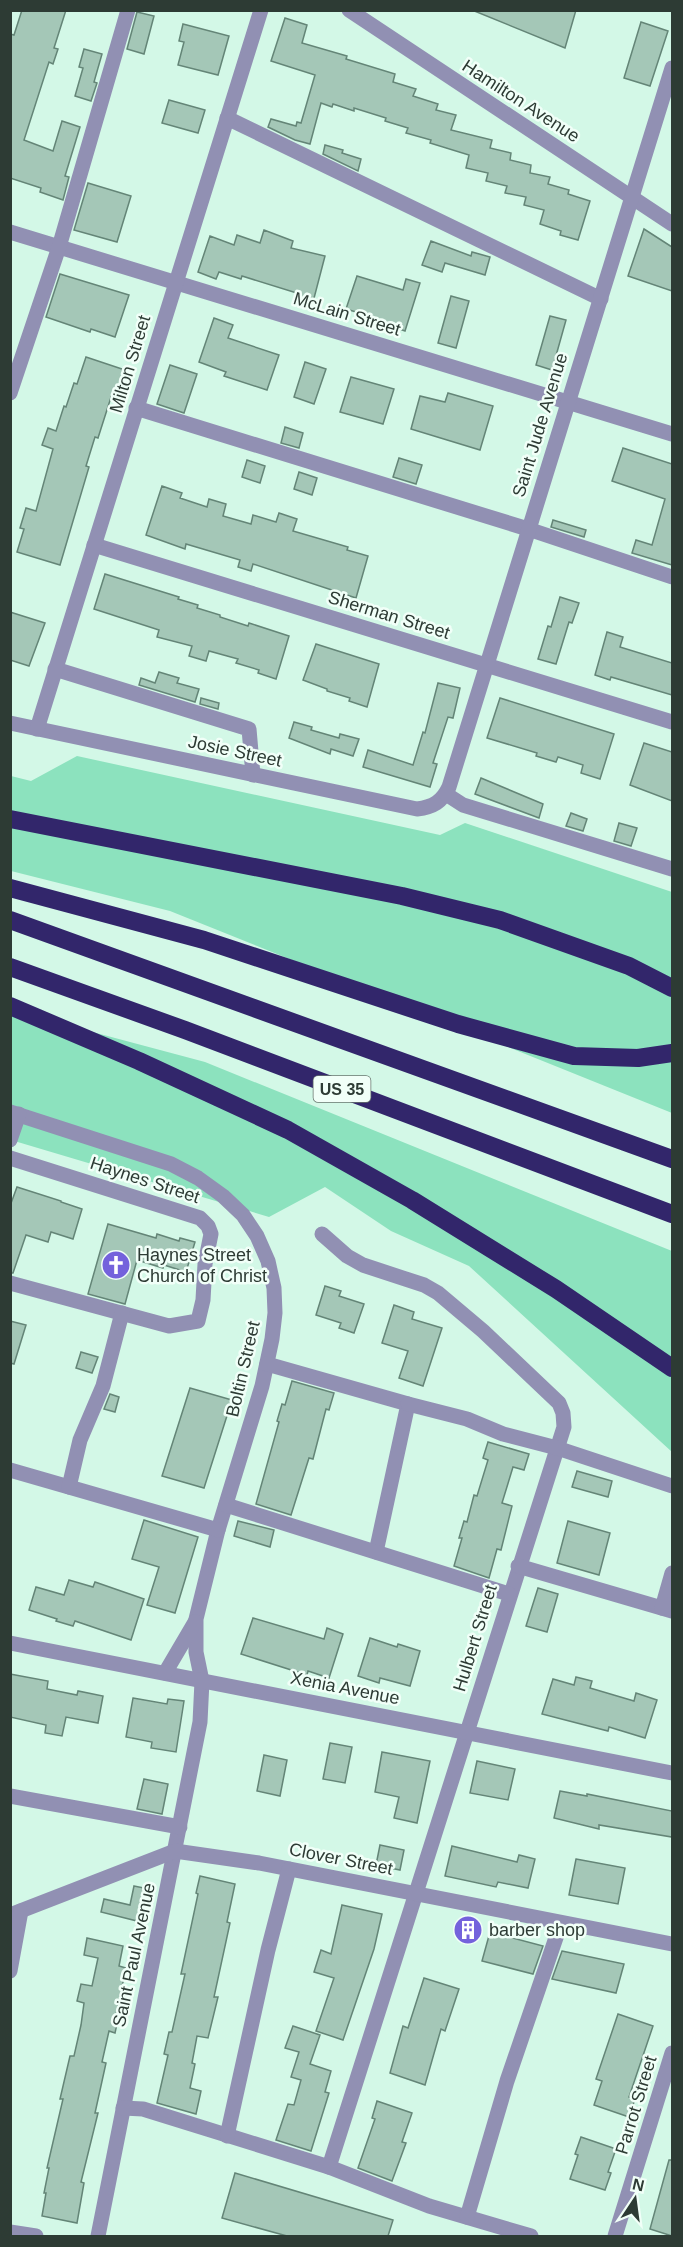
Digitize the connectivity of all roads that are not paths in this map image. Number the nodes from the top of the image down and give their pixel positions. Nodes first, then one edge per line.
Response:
1 (128, 10) edge
2 (261, 10) edge
3 (349, 10) edge
4 (672, 68) edge
5 (227, 118) junction
6 (633, 198) junction
7 (672, 224) edge
8 (10, 232) edge
9 (59, 247) junction
10 (176, 282) junction
11 (601, 299) junction
12 (10, 393) edge
13 (568, 402) junction
14 (136, 408) junction
15 (672, 434) edge
16 (528, 529) junction
17 (94, 545) junction
18 (672, 577) edge
19 (488, 666) junction
20 (55, 669) junction
21 (672, 722) edge
22 (10, 723) edge
23 (37, 729) junction
24 (253, 775) junction
25 (446, 794) junction
26 (10, 819) edge
27 (672, 869) edge
28 (10, 888) edge
29 (10, 920) edge
30 (10, 968) edge
31 (672, 988) edge
32 (10, 1006) edge
33 (672, 1053) edge
34 (15, 1113) edge
35 (10, 1140) edge
36 (10, 1158) edge
37 (672, 1160) edge
38 (672, 1214) edge
39 (322, 1234) dead end
40 (10, 1283) edge
41 (122, 1312) junction
42 (267, 1364) junction
43 (672, 1368) edge
44 (408, 1404) junction
45 (557, 1448) junction
46 (10, 1470) edge
47 (672, 1486) edge
48 (69, 1487) junction
49 (226, 1504) junction
50 (218, 1530) junction
51 (376, 1552) junction
52 (518, 1566) junction
53 (672, 1573) edge
54 (509, 1594) junction
55 (667, 1609) edge
56 (196, 1619) junction
57 (10, 1643) edge
58 (165, 1673) junction
59 (202, 1681) junction
60 (466, 1732) junction
61 (672, 1773) edge
62 (10, 1796) edge
63 (180, 1827) junction
64 (176, 1851) junction
65 (289, 1869) junction
66 (415, 1894) junction
67 (16, 1913) edge
68 (561, 1923) junction
69 (672, 1944) edge
70 (10, 1971) edge
71 (672, 2053) edge
72 (123, 2108) junction
73 (227, 2136) junction
74 (329, 2167) junction
75 (467, 2217) junction
76 (10, 2232) edge
77 (36, 2236) edge
78 (99, 2236) edge
79 (531, 2236) edge
80 (615, 2236) edge

1 - 9 street
2 - 5 street, Milton Street
3 - 6 street, Hamilton Avenue
4 - 6 street, Saint Jude Avenue
5 - 10 street, Milton Street
5 - 11 street
6 - 7 street, Hamilton Avenue
6 - 11 street, Saint Jude Avenue
8 - 9 street, McLain Street
9 - 10 street, McLain Street
9 - 12 street
10 - 13 street, McLain Street
10 - 14 street, Milton Street
11 - 13 street, Saint Jude Avenue
13 - 15 street, McLain Street
13 - 16 street, Saint Jude Avenue
14 - 16 street
14 - 17 street, Milton Street
16 - 18 street
16 - 19 street, Saint Jude Avenue
17 - 19 street, Sherman Street
17 - 20 street, Milton Street
19 - 21 street, Sherman Street
19 - 25 street, Saint Jude Avenue
20 - 23 street, Milton Street
20 - 24 street
22 - 23 street, Josie Street
23 - 24 street, Josie Street
24 - 25 street, Josie Street
25 - 27 street
26 - 31 highway
28 - 33 highway
29 - 37 highway, US 35
30 - 38 highway, US 35
32 - 43 highway
34 - 35 street
34 - 42 street, Boltin Street
36 - 41 street, Haynes Street
39 - 45 street, Hulbert Street
40 - 41 street
41 - 48 street
42 - 44 street
42 - 49 street, Boltin Street
44 - 45 street
44 - 51 street
45 - 47 street
45 - 52 street, Hulbert Street
46 - 48 street
48 - 50 street
49 - 50 street, Boltin Street
49 - 51 street
50 - 56 street, Boltin Street
51 - 54 street
52 - 54 street, Hulbert Street
52 - 55 street
53 - 55 street
54 - 60 street, Hulbert Street
56 - 58 street
56 - 59 street, Boltin Street
57 - 58 street, Xenia Avenue
58 - 59 street, Xenia Avenue
59 - 60 street, Xenia Avenue
59 - 63 street, Saint Paul Avenue
60 - 61 street, Xenia Avenue
60 - 66 street, Hulbert Street
62 - 63 street
63 - 64 street, Saint Paul Avenue
64 - 65 street, Clover Street
64 - 67 street
64 - 72 street, Saint Paul Avenue
65 - 66 street, Clover Street
65 - 73 street
66 - 68 street, Clover Street
66 - 74 street, Hulbert Street
67 - 70 street
68 - 69 street, Clover Street
68 - 75 street
71 - 80 street, Parrot Street
72 - 73 street
72 - 78 street, Saint Paul Avenue
73 - 74 street
74 - 75 street
75 - 79 street
76 - 77 street

